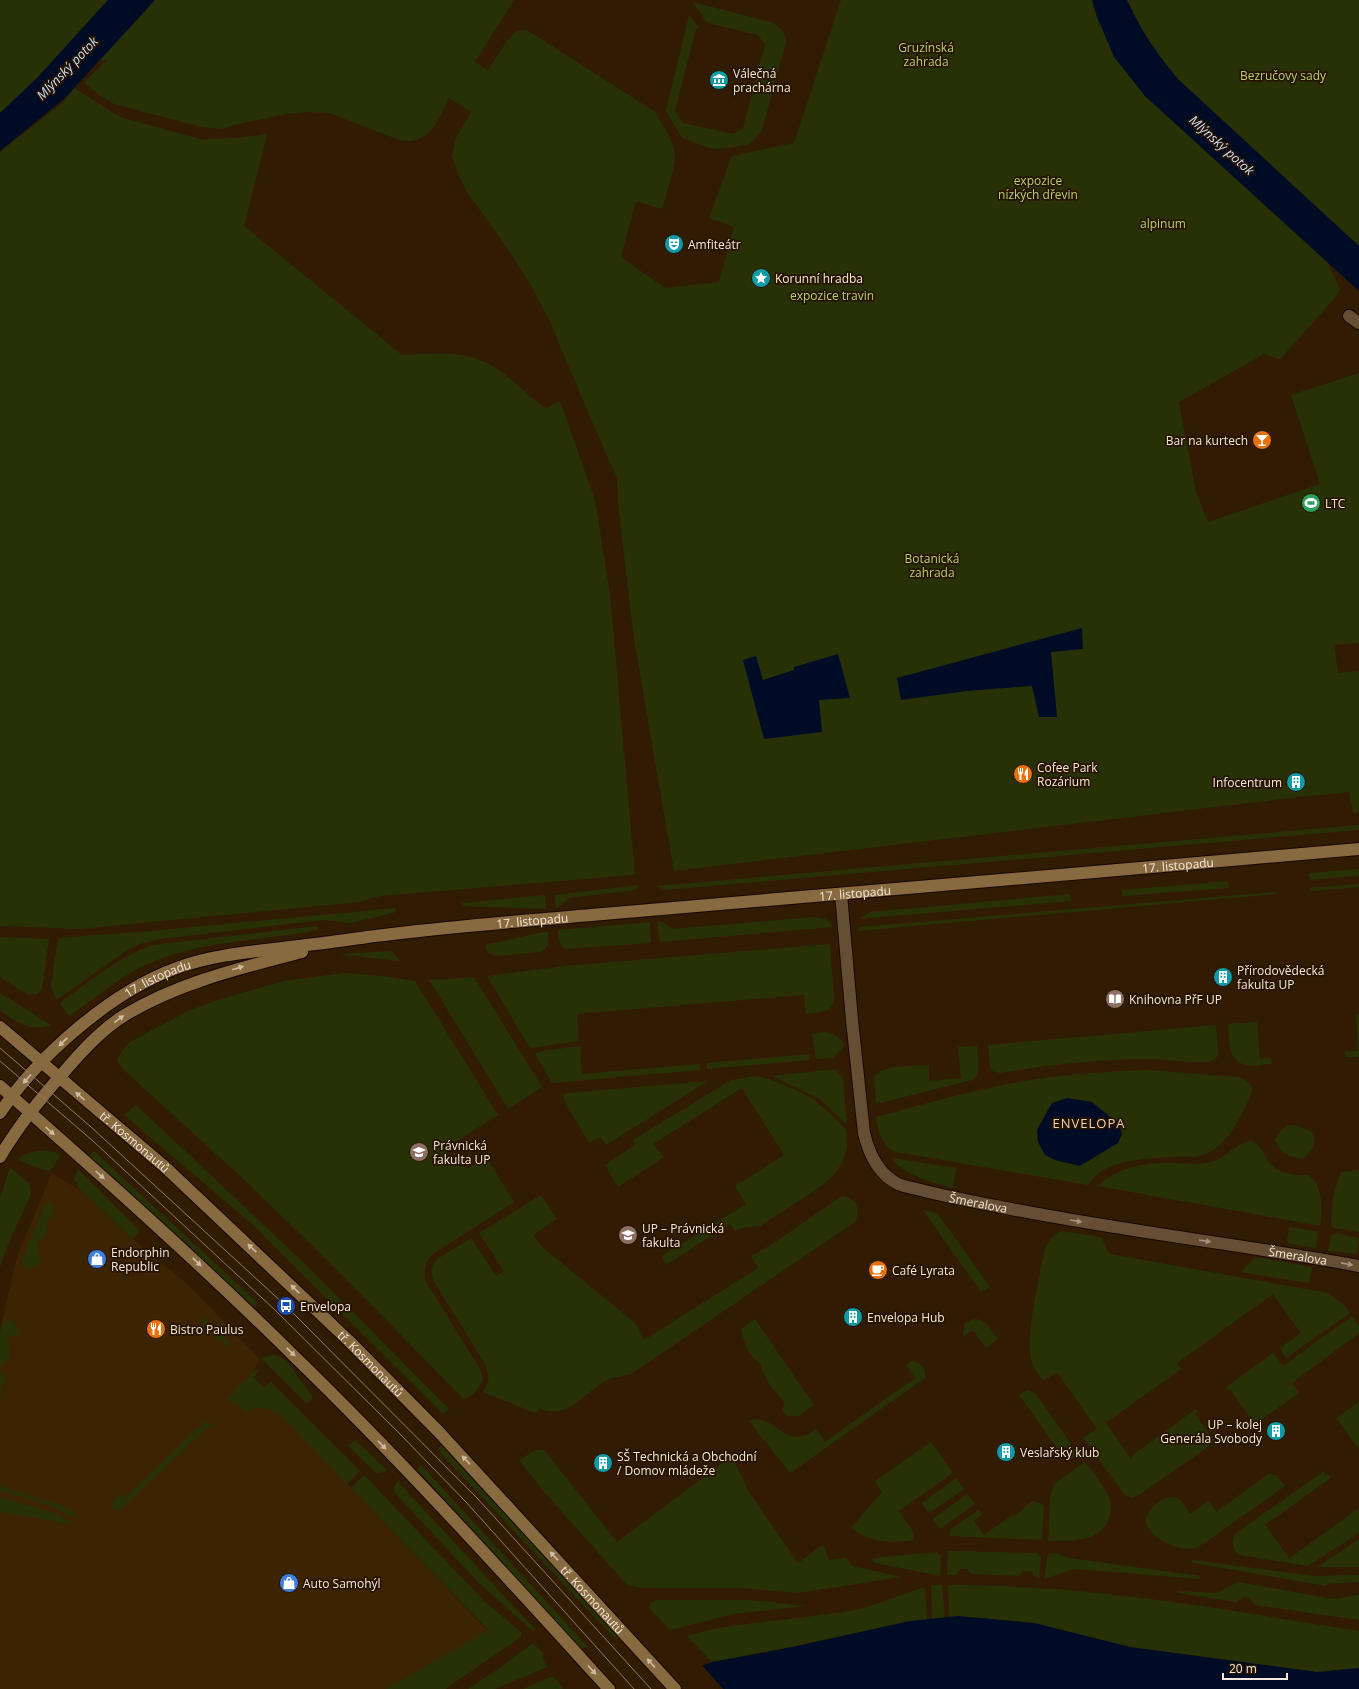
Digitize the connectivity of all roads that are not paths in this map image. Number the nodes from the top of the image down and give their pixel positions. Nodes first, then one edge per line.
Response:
1 (1359, 849) edge
2 (841, 894) junction
3 (351, 939) junction
4 (0, 1028) edge
5 (42, 1063) junction
6 (59, 1078) junction
7 (0, 1086) edge
8 (12, 1096) junction
9 (0, 1112) edge
10 (29, 1112) junction
11 (0, 1156) edge
12 (1359, 1266) edge
13 (608, 1689) edge
14 (675, 1689) edge

1 - 2 street, 17. listopadu
2 - 3 street, 17. listopadu
2 -> 12 street, Šmeralova
3 -> 5 street, 17. listopadu
6 -> 3 street, 17. listopadu
4 - 5 street
5 - 6 street, tř. Kosmonautů
5 -> 8 street, 17. listopadu
6 - 10 street, 17. listopadu
14 -> 6 street, tř. Kosmonautů
7 - 8 street
8 - 9 street, 17. listopadu
8 - 10 street
10 - 11 street, 17. listopadu
10 -> 13 street

